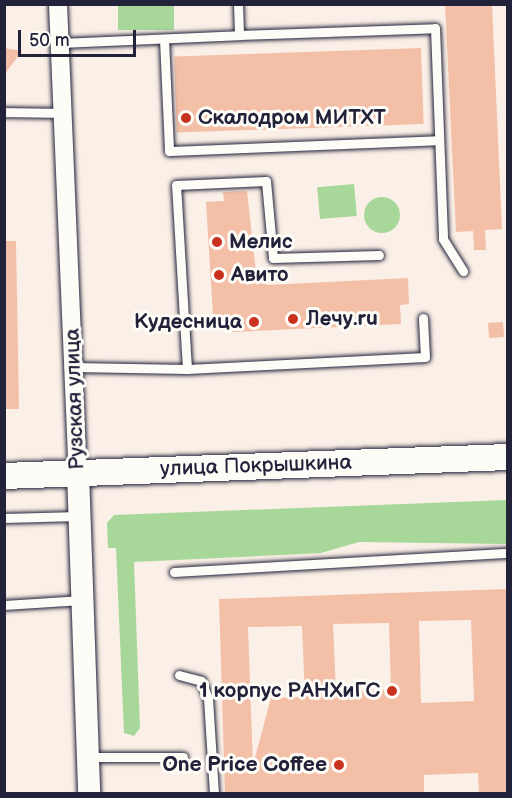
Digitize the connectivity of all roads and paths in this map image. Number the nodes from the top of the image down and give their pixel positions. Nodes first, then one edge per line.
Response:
1 (58, 4) edge
2 (238, 4) edge
3 (239, 35) junction
4 (164, 39) junction
5 (59, 43) junction
6 (4, 112) edge
7 (63, 113) junction
8 (439, 140) junction
9 (379, 255) dead end
10 (463, 271) dead end
11 (423, 318) dead end
12 (73, 367) junction
13 (188, 369) junction
14 (507, 458) edge
15 (78, 473) junction
16 (4, 476) edge
17 (80, 516) junction
18 (4, 518) edge
19 (507, 553) edge
20 (174, 572) dead end
21 (82, 600) junction
22 (4, 605) edge
23 (179, 675) dead end
24 (183, 757) dead end
25 (88, 758) junction
26 (89, 794) edge
27 (214, 794) edge

1 - 5 street, Рузская улица
2 - 3 lane
3 - 4 lane
3 - 8 lane
4 - 5 lane
4 - 8 lane
5 - 7 street, Рузская улица
6 - 7 lane
7 - 12 street, Рузская улица
8 - 10 lane
9 - 13 lane
11 - 13 lane
12 - 13 lane
12 - 15 street, Рузская улица
14 - 15 main road, улица Покрышкина
15 - 16 main road, улица Покрышкина
15 - 17 street, Рузская улица
17 - 18 lane
17 - 21 street, Рузская улица
19 - 20 lane
21 - 22 lane
21 - 25 street, Рузская улица
23 - 27 lane
24 - 25 lane
25 - 26 street, Рузская улица

